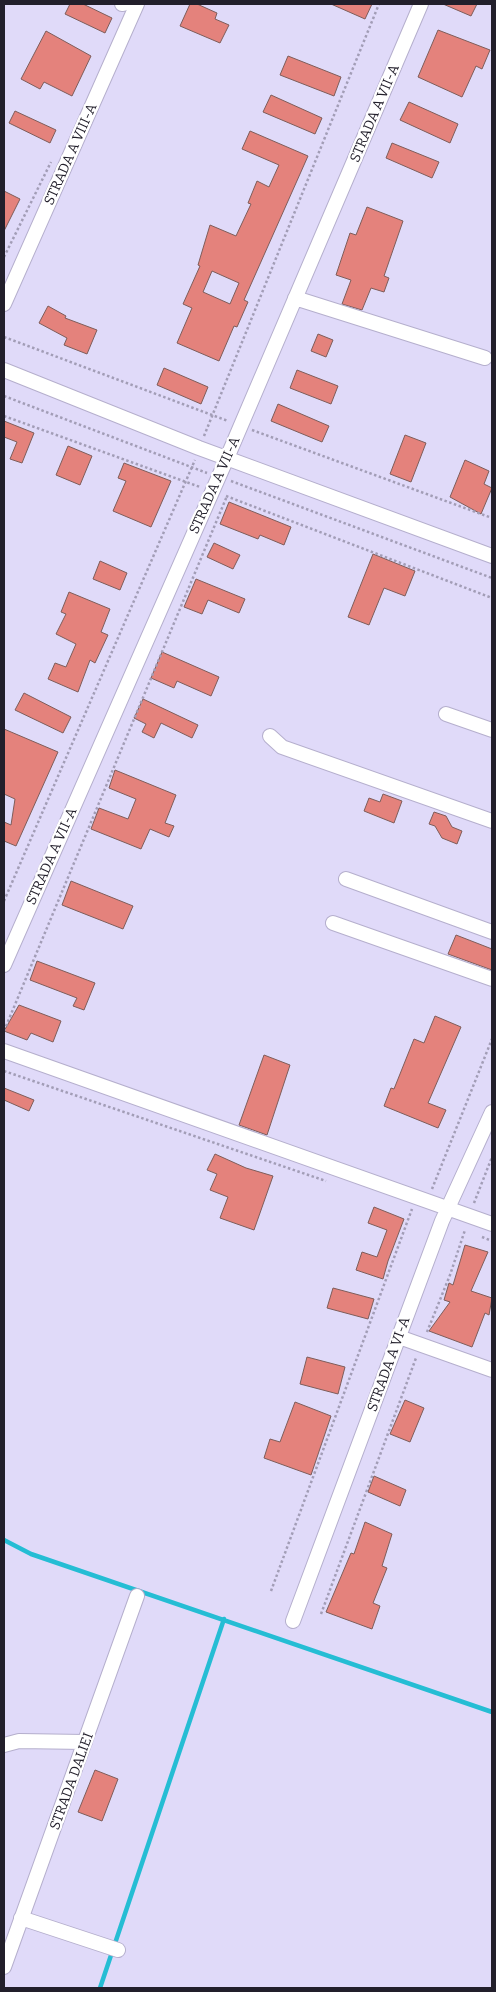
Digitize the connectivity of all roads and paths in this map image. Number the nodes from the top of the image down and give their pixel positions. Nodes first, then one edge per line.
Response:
1 (136, 4) edge
2 (421, 4) edge
3 (295, 298) junction
4 (4, 304) edge
5 (485, 358) dead end
6 (4, 370) edge
7 (4, 396) edge
8 (4, 416) edge
9 (227, 458) junction
10 (218, 477) junction
11 (211, 491) junction
12 (227, 496) junction
13 (492, 556) edge
14 (492, 578) edge
15 (492, 598) edge
16 (446, 714) dead end
17 (492, 730) edge
18 (270, 736) dead end
19 (492, 821) edge
20 (346, 879) dead end
21 (333, 922) dead end
22 (492, 932) edge
23 (4, 965) edge
24 (492, 979) edge
25 (4, 1031) edge
26 (492, 1040) edge
27 (4, 1051) edge
28 (4, 1071) edge
29 (492, 1112) edge
30 (492, 1156) edge
31 (328, 1182) dead end
32 (418, 1196) junction
33 (447, 1207) junction
34 (402, 1208) dead end
35 (412, 1211) junction
36 (419, 1213) dead end
37 (471, 1216) junction
38 (442, 1221) junction
39 (492, 1224) edge
40 (465, 1230) junction
41 (474, 1234) dead end
42 (492, 1241) edge
43 (398, 1337) junction
44 (421, 1345) junction
45 (492, 1370) edge
46 (271, 1591) dead end
47 (138, 1596) dead end
48 (321, 1614) dead end
49 (293, 1621) dead end
50 (85, 1742) junction
51 (4, 1745) edge
52 (21, 1918) junction
53 (115, 1949) dead end
54 (4, 1967) edge

1 - 4 street, STRADA A VIII-A
2 - 3 street, STRADA A VII-A
3 - 5 street
3 - 9 street, STRADA A VII-A
6 - 9 street
7 - 10 path
8 - 11 path
9 - 10 street, STRADA A VII-A
9 - 13 street
10 - 11 street, STRADA A VII-A
10 - 14 path
11 - 12 path
11 - 23 street, STRADA A VII-A
12 - 15 path
12 - 25 path
16 - 17 street
18 - 19 street
20 - 22 street
21 - 24 street
26 - 32 path
27 - 32 street
28 - 31 path
29 - 33 street, STRADA A VI-A
30 - 37 path
32 - 33 street
32 - 35 path
33 - 37 street
33 - 38 street, STRADA A VI-A
34 - 35 path
35 - 36 path
35 - 46 path
37 - 39 street
37 - 40 path
38 - 40 path
38 - 43 street, STRADA A VI-A
40 - 44 path
41 - 42 path
43 - 44 street
43 - 49 street, STRADA A VI-A
44 - 45 street
44 - 48 path
47 - 50 street, STRADA DALIEI
50 - 51 street
50 - 52 street, STRADA DALIEI
52 - 53 street
52 - 54 street, STRADA DALIEI

